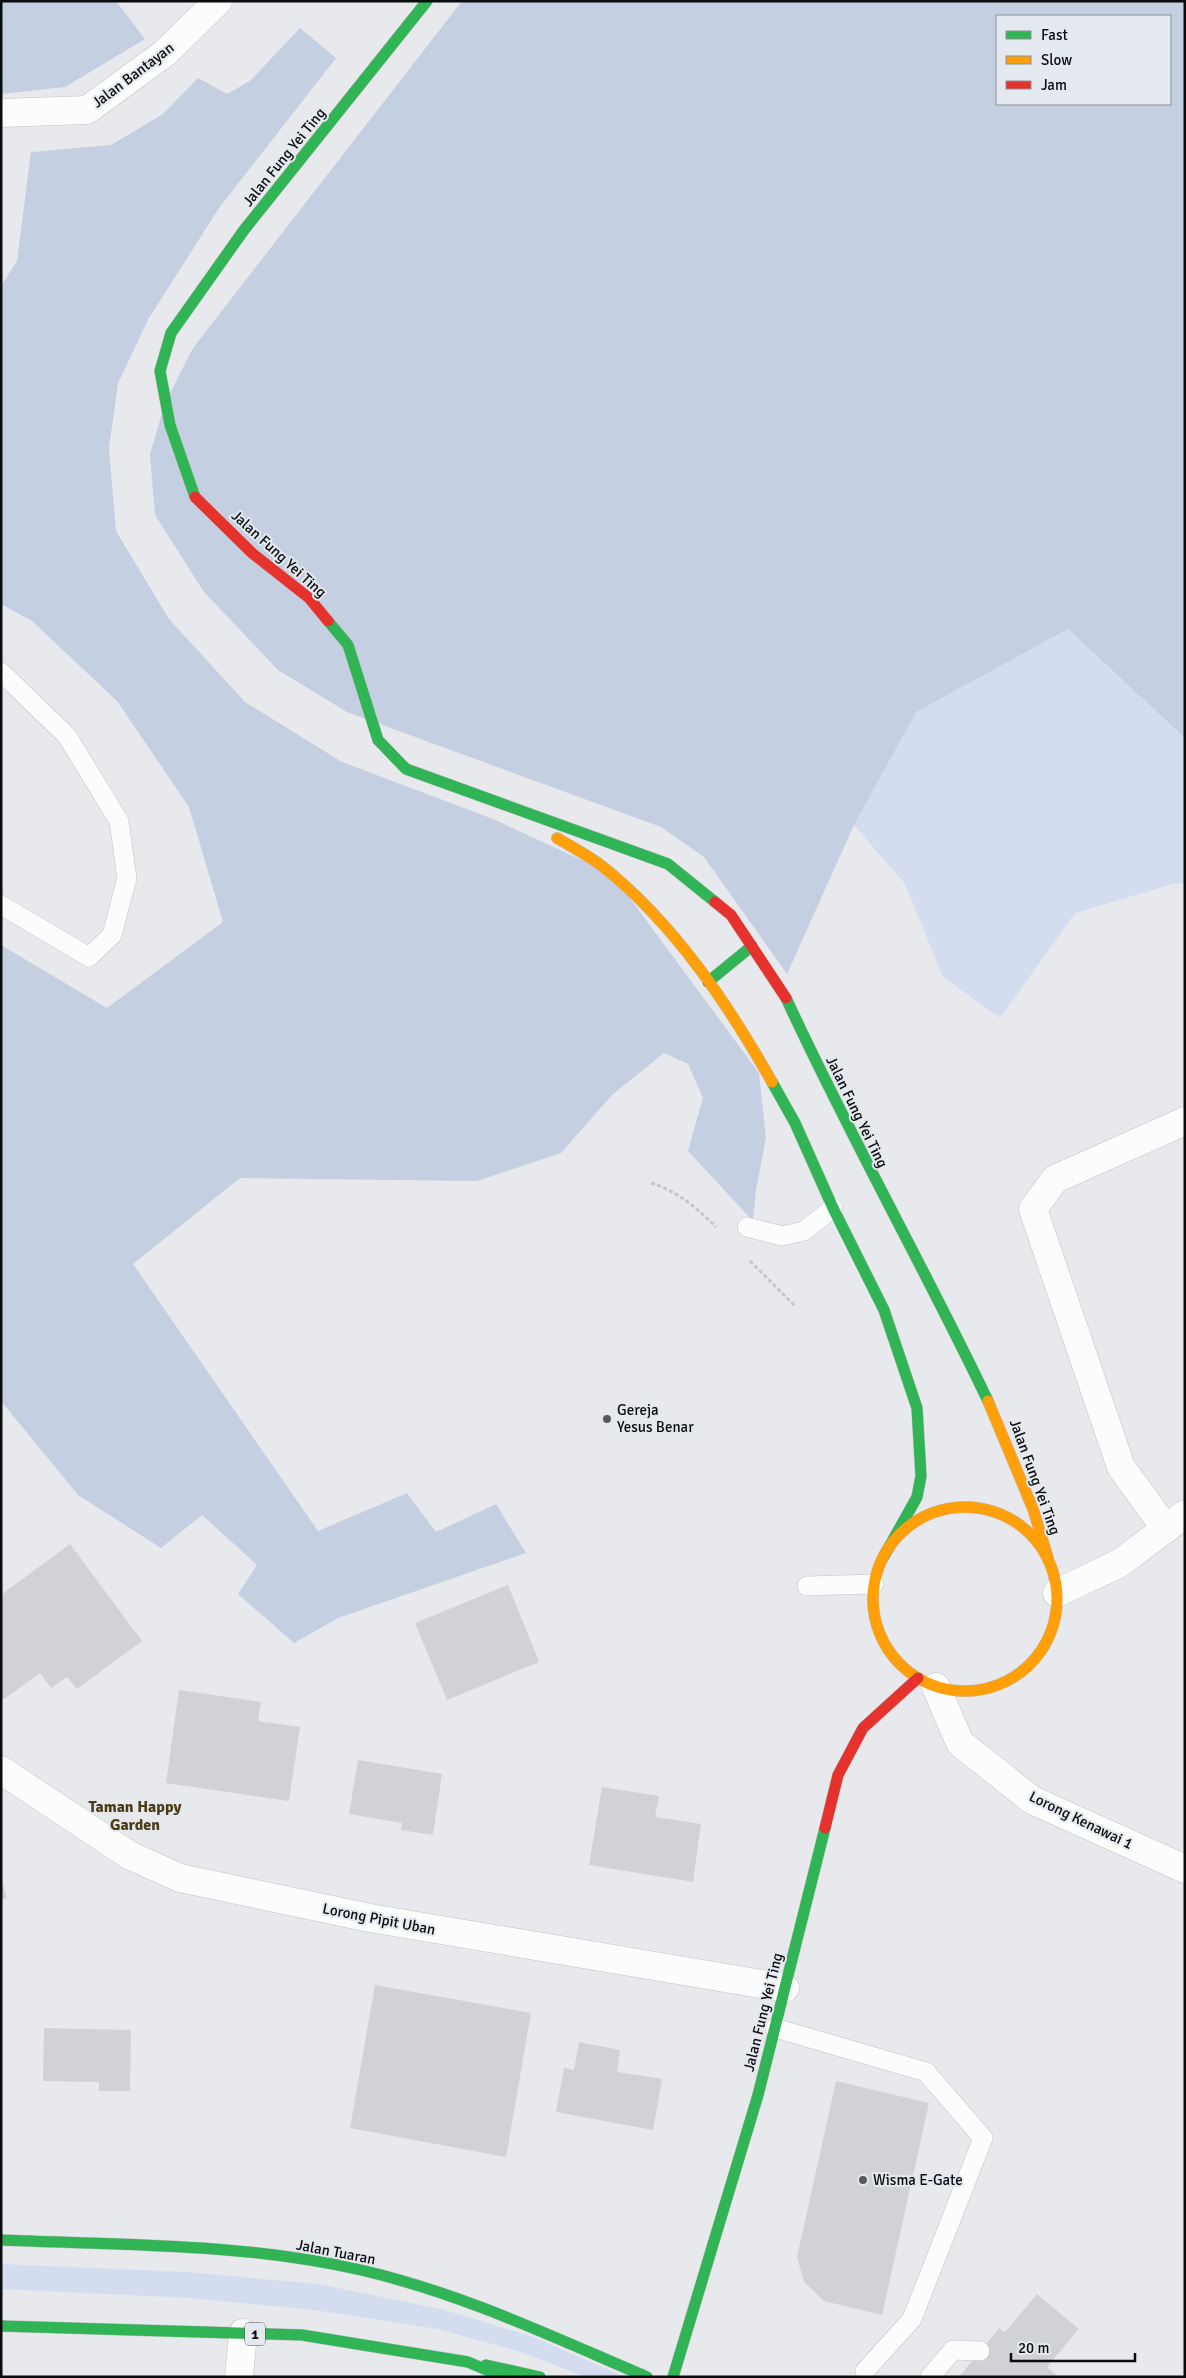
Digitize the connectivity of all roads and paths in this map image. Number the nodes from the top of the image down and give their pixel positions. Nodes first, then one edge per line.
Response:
1 (218, 1) edge
2 (427, 1) edge
3 (1, 114) edge
4 (1, 672) edge
5 (507, 807) junction
6 (1, 905) edge
7 (752, 946) junction
8 (708, 982) junction
9 (1185, 1121) edge
10 (833, 1208) junction
11 (747, 1227) dead end
12 (1175, 1522) edge
13 (884, 1556) junction
14 (1048, 1558) junction
15 (874, 1584) junction
16 (807, 1586) dead end
17 (1057, 1593) junction
18 (927, 1683) junction
19 (1, 1770) edge
20 (1185, 1869) edge
21 (785, 1988) junction
22 (775, 2028) junction
23 (1, 2240) edge
24 (1, 2326) edge
25 (243, 2333) junction
26 (980, 2351) dead end
27 (468, 2362) junction
28 (865, 2371) dead end
29 (239, 2377) edge
30 (503, 2377) edge
31 (540, 2377) edge
32 (647, 2377) edge
33 (672, 2377) edge
34 (930, 2377) edge

1 - 3 street, Jalan Bantayan
2 - 5 street, Jalan Fung Yei Ting
4 - 6 lane
5 - 7 street, Jalan Fung Yei Ting
5 - 8 street, Jalan Fung Yei Ting
7 - 8 street
7 - 14 street, Jalan Fung Yei Ting
8 - 10 street, Jalan Fung Yei Ting
9 - 12 street
10 - 11 lane
10 - 13 street, Jalan Fung Yei Ting
12 - 17 street
13 - 14 street
13 - 15 street
14 - 17 street, Jalan Fung Yei Ting
15 - 16 lane
15 - 18 street
17 - 18 street
18 - 20 street, Lorong Kenawai 1
18 - 21 street, Jalan Fung Yei Ting
19 - 21 street, Lorong Pipit Uban
21 - 22 street, Jalan Fung Yei Ting
22 - 28 lane
22 - 33 street, Jalan Fung Yei Ting
23 - 32 street, Jalan Tuaran
24 - 25 street, 1
25 - 27 street, 1
25 - 29 street
26 - 34 lane
27 - 30 street, 1
27 - 31 street

